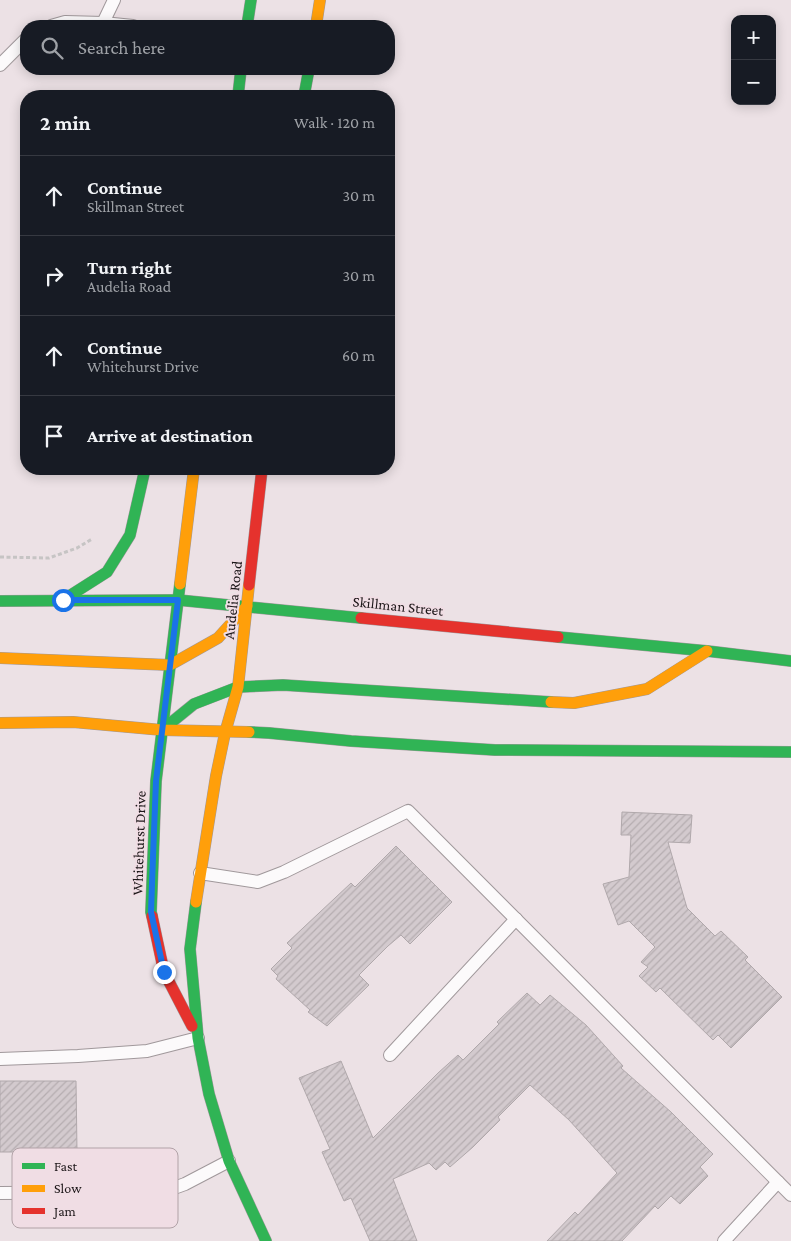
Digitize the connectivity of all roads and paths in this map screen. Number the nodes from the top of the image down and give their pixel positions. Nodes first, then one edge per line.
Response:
1 (114, 0) edge
2 (252, 0) edge
3 (320, 0) edge
4 (104, 20) edge
5 (248, 20) edge
6 (317, 20) edge
7 (20, 44) edge
8 (1, 61) edge
9 (240, 75) edge
10 (308, 75) edge
11 (239, 90) edge
12 (305, 90) edge
13 (144, 475) edge
14 (193, 475) edge
15 (261, 475) edge
16 (93, 538) dead end
17 (0, 557) edge
18 (63, 600) junction
19 (178, 600) junction
20 (0, 602) edge
21 (247, 606) junction
22 (707, 652) junction
23 (0, 658) edge
24 (791, 661) edge
25 (170, 665) junction
26 (238, 688) junction
27 (0, 723) edge
28 (162, 730) junction
29 (225, 733) junction
30 (791, 752) edge
31 (200, 873) junction
32 (516, 919) junction
33 (198, 1038) junction
34 (390, 1055) dead end
35 (0, 1059) edge
36 (229, 1160) junction
37 (778, 1182) junction
38 (178, 1187) edge
39 (791, 1195) edge
40 (266, 1241) edge
41 (724, 1241) edge

1 - 4 lane
2 - 5 main road
3 - 6 main road
7 - 8 lane
9 - 11 main road
10 - 12 main road
13 - 18 main road
14 - 19 main road
15 - 21 main road, Audelia Road
16 - 17 path
18 - 19 main road, Skillman Street
18 - 20 main road, Skillman Street
19 - 21 main road, Skillman Street
19 - 25 main road
21 - 22 main road, Skillman Street
21 - 25 main road
21 - 26 main road, Audelia Road
22 - 24 main road, Skillman Street
22 - 26 main road
23 - 25 main road
25 - 28 main road
26 - 28 main road
26 - 29 main road, Audelia Road
27 - 28 main road
28 - 29 main road
28 - 33 main road, Whitehurst Drive
29 - 30 main road
29 - 31 main road, Whitehurst Drive
31 - 32 lane
31 - 33 main road, Whitehurst Drive
32 - 34 lane
32 - 37 lane
33 - 35 lane
33 - 36 main road, Whitehurst Drive
36 - 38 lane
36 - 40 main road, Whitehurst Drive
37 - 39 lane
37 - 41 lane

